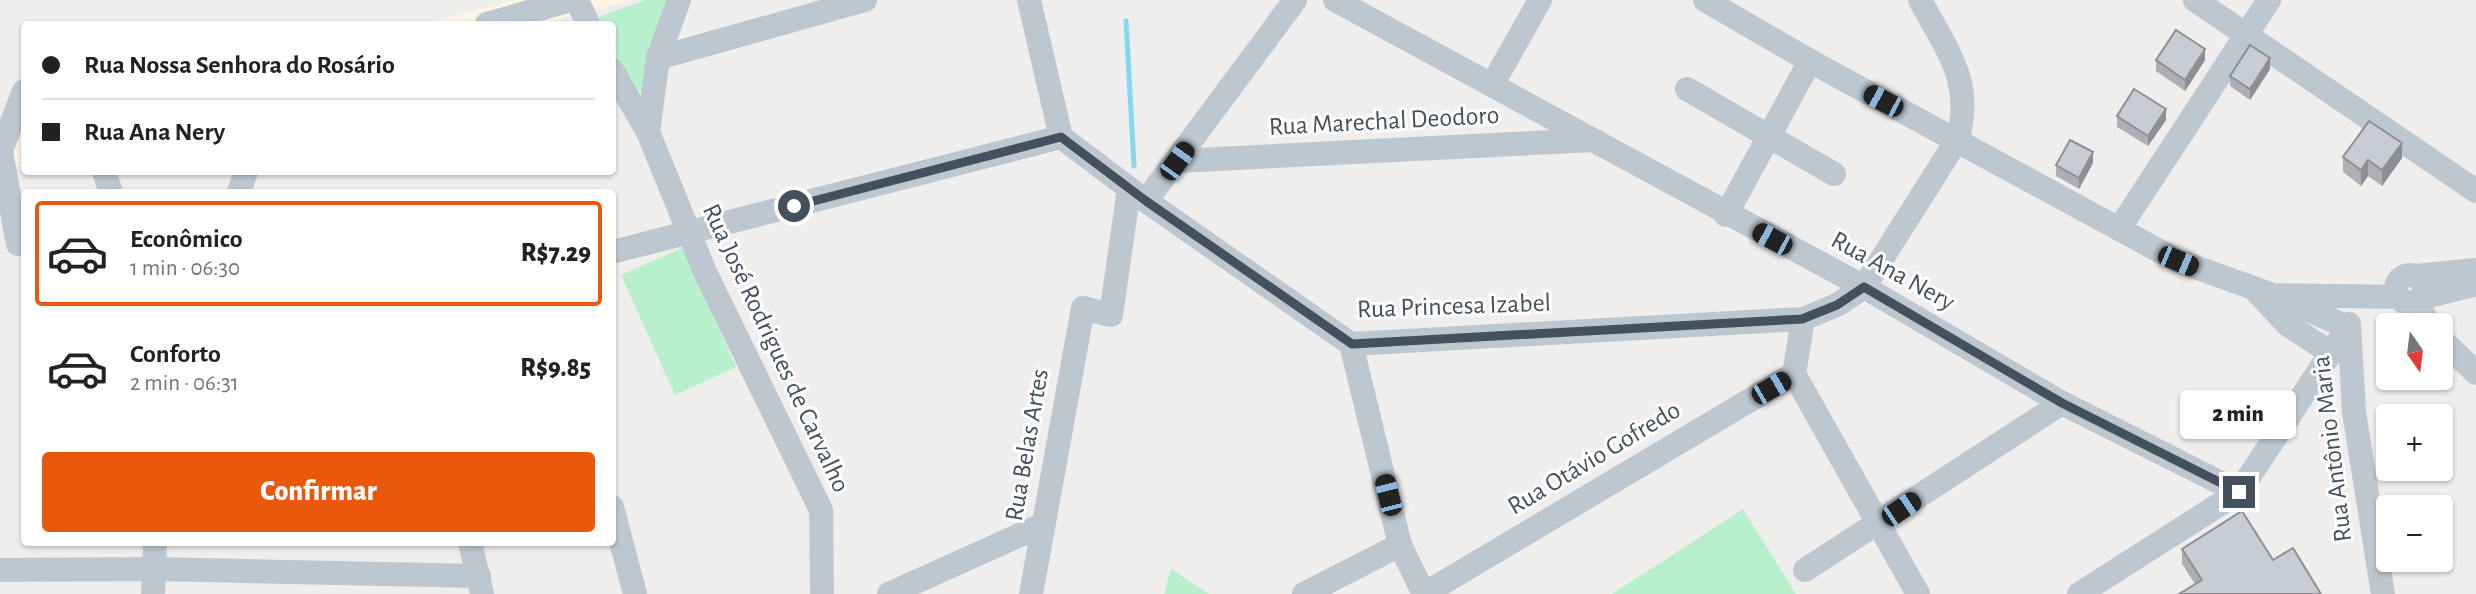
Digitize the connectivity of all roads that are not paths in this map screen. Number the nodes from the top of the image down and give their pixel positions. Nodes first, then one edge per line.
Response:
1 (571, 0) edge
2 (577, 0) edge
3 (679, 0) edge
4 (865, 0) edge
5 (1029, 0) edge
6 (1295, 0) edge
7 (1335, 0) edge
8 (1540, 0) edge
9 (1705, 0) edge
10 (1920, 0) edge
11 (2195, 0) edge
12 (2269, 0) edge
13 (500, 21) edge
14 (587, 21) edge
15 (2248, 34) junction
16 (658, 58) junction
17 (1810, 61) junction
18 (616, 77) edge
19 (1492, 85) junction
20 (653, 88) junction
21 (1687, 89) dead end
22 (625, 93) junction
23 (21, 98) edge
24 (648, 132) junction
25 (1767, 134) junction
26 (1061, 137) junction
27 (1594, 140) junction
28 (1957, 140) junction
29 (21, 145) edge
30 (0, 151) edge
31 (1177, 161) junction
32 (1835, 174) dead end
33 (2476, 191) edge
34 (1137, 195) junction
35 (1726, 215) junction
36 (2119, 229) junction
37 (688, 233) junction
38 (18, 244) dead end
39 (616, 251) edge
40 (2476, 270) edge
41 (2476, 284) edge
42 (1864, 287) junction
43 (2255, 289) junction
44 (2410, 290) junction
45 (2351, 296) junction
46 (2423, 313) edge
47 (1802, 319) junction
48 (2348, 327) junction
49 (1352, 344) junction
50 (2454, 352) edge
51 (2331, 353) junction
52 (2476, 373) edge
53 (1794, 374) junction
54 (2062, 403) junction
55 (2239, 492) junction
56 (616, 522) edge
57 (1878, 524) junction
58 (1042, 525) junction
59 (1400, 545) junction
60 (155, 546) edge
61 (471, 546) edge
62 (154, 569) junction
63 (0, 570) edge
64 (1805, 570) dead end
65 (480, 585) edge
66 (153, 594) edge
67 (635, 594) edge
68 (822, 594) edge
69 (889, 594) edge
70 (1031, 594) edge
71 (1304, 594) edge
72 (1424, 594) edge
73 (1918, 594) edge
74 (2079, 594) edge
75 (2383, 594) edge

1 - 13 street
2 - 14 street
3 - 16 street, Rua José Rodrigues de Carvalho
4 - 16 street
5 - 26 street
6 - 31 street
7 - 19 street, Rua Ana Nery
8 - 19 street
9 - 17 street
10 - 28 street
11 - 15 street
12 - 15 street
15 - 33 street
15 - 36 street
16 - 20 street, Rua José Rodrigues de Carvalho
17 - 25 street
17 - 28 street
18 - 22 street, Rua José Rodrigues de Carvalho
19 - 27 street, Rua Ana Nery
20 - 22 street
20 - 24 street, Rua José Rodrigues de Carvalho
21 - 25 street
22 - 24 street, Rua José Rodrigues de Carvalho
23 - 30 street
24 - 37 street, Rua José Rodrigues de Carvalho
25 - 32 street
25 - 35 street
26 - 34 street, Rua Princesa Izabel
26 - 37 street
27 - 31 street, Rua Marechal Deodoro
27 - 35 street, Rua Ana Nery
28 - 36 street
28 - 42 street
29 - 30 street
30 - 38 street
31 - 34 street
34 - 49 street, Rua Princesa Izabel
34 - 58 street, Rua Belas Artes
35 - 42 street, Rua Ana Nery
36 - 43 street
37 - 39 street
37 - 68 street, Rua José Rodrigues de Carvalho
40 - 44 street
41 - 44 street
42 - 47 street, Rua Princesa Izabel
42 - 54 street, Rua Ana Nery
43 - 44 street
43 - 45 street
43 - 48 street
43 - 51 street
44 - 45 street
44 - 46 street
45 - 48 street, Rua Antônio Maria
47 - 49 street, Rua Princesa Izabel
47 - 53 street
48 - 51 street
48 - 75 street, Rua Antônio Maria
49 - 59 street
50 - 52 street
51 - 55 street
53 - 57 street
53 - 72 street, Rua Otávio Gofredo
54 - 55 street, Rua Ana Nery
54 - 57 street
55 - 74 street
56 - 67 street
57 - 64 street
57 - 73 street
58 - 69 street
58 - 70 street, Rua Belas Artes
59 - 71 street
59 - 72 street
60 - 62 street
61 - 65 street
62 - 63 street
62 - 65 street
62 - 66 street

